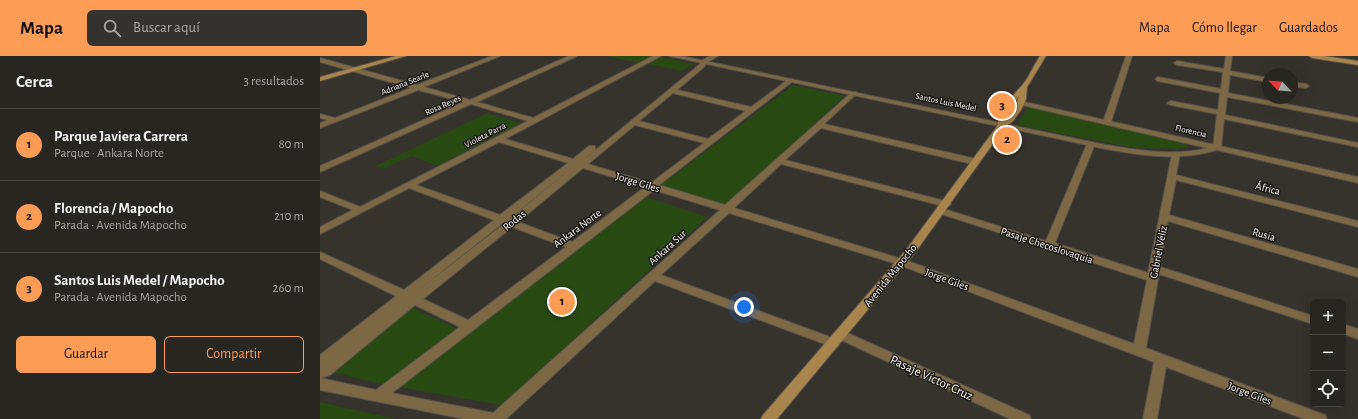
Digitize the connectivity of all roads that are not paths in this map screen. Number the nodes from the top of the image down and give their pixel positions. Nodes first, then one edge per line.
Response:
1 (402, 56) edge
2 (497, 56) edge
3 (574, 56) edge
4 (658, 56) edge
5 (672, 56) edge
6 (715, 56) edge
7 (1043, 56) edge
8 (1130, 56) edge
9 (1229, 56) edge
10 (1312, 56) edge
11 (1348, 59) edge
12 (320, 60) edge
13 (702, 62) junction
14 (1177, 63) dead end
15 (1358, 63) edge
16 (353, 70) junction
17 (1227, 72) junction
18 (320, 79) edge
19 (1158, 79) dead end
20 (1262, 79) edge
21 (791, 80) junction
22 (1298, 85) edge
23 (1306, 86) dead end
24 (418, 88) junction
25 (1024, 88) junction
26 (672, 91) junction
27 (854, 93) junction
28 (1224, 93) junction
29 (470, 102) junction
30 (1020, 103) junction
31 (1009, 104) junction
32 (1171, 104) dead end
33 (753, 110) junction
34 (1220, 115) junction
35 (320, 116) edge
36 (335, 120) junction
37 (534, 120) junction
38 (1358, 120) edge
39 (634, 122) junction
40 (1107, 122) junction
41 (819, 124) junction
42 (1002, 125) junction
43 (320, 126) edge
44 (498, 139) junction
45 (710, 142) junction
46 (1091, 144) junction
47 (1358, 145) edge
48 (1217, 148) junction
49 (1176, 154) junction
50 (779, 161) junction
51 (976, 162) junction
52 (578, 163) junction
53 (320, 169) edge
54 (1172, 176) junction
55 (1358, 180) edge
56 (409, 185) junction
57 (652, 186) junction
58 (320, 194) edge
59 (943, 208) junction
60 (727, 209) junction
61 (360, 210) junction
62 (1164, 217) junction
63 (501, 220) junction
64 (511, 223) junction
65 (1358, 224) edge
66 (320, 231) edge
67 (1049, 245) junction
68 (573, 246) junction
69 (320, 255) edge
70 (901, 262) junction
71 (1358, 273) edge
72 (1154, 274) junction
73 (653, 276) junction
74 (409, 297) junction
75 (1310, 319) edge
76 (469, 326) junction
77 (1346, 330) edge
78 (1358, 334) edge
79 (837, 339) junction
80 (1139, 351) junction
81 (1161, 359) junction
82 (320, 362) edge
83 (320, 373) edge
84 (320, 384) edge
85 (378, 396) junction
86 (1301, 415) edge
87 (495, 419) edge
88 (768, 419) edge
89 (1024, 419) edge
90 (1150, 419) edge
91 (1320, 419) edge

1 - 16 main road
2 - 24 street, Adriana Searle
3 - 29 street, Rosa Reyes
4 - 37 street, Violeta Parra
5 - 13 street, Santos Luis Medel
6 - 13 street
7 - 25 main road, Avenida Mapocho
8 - 40 street
9 - 17 street
10 - 11 main road
11 - 15 main road
12 - 16 street
13 - 21 street, Santos Luis Medel
13 - 26 street, Rodas
13 - 52 street, Rodas
14 - 17 street
16 - 18 main road
16 - 24 street
17 - 20 street
17 - 28 street
19 - 28 street
21 - 27 street, Santos Luis Medel
21 - 33 street, Ankara Norte
22 - 23 street
24 - 29 street
24 - 36 street, Adriana Searle
25 - 30 main road, Avenida Mapocho
25 - 31 main road, Avenida Mapocho
26 - 33 street
26 - 39 street, Rodas
27 - 41 street, Ankara Sur
27 - 42 street, Santos Luis Medel
28 - 34 street
28 - 38 street
29 - 37 street
29 - 53 street, Rosa Reyes
30 - 31 main road
30 - 40 street, Florencia
30 - 42 main road, Avenida Mapocho
31 - 42 main road, Avenida Mapocho
32 - 34 street
33 - 45 street, Ankara Norte
34 - 47 street
34 - 48 street
35 - 36 street
36 - 43 street, Adriana Searle
37 - 44 street, Violeta Parra
39 - 45 street
39 - 52 street, Rodas
40 - 48 street, Florencia
41 - 50 street, Ankara Sur
41 - 51 street
42 - 46 street, Santos Luis Medel
42 - 51 main road, Avenida Mapocho
44 - 52 street, Jorge Giles
44 - 56 street, Violeta Parra
45 - 57 street, Ankara Norte
46 - 49 street, Santos Luis Medel
46 - 67 street
48 - 49 street, Santos Luis Medel
48 - 55 street, Florencia
49 - 54 street, Gabriel Véliz
50 - 59 street, Pasaje Checoslovaquia
50 - 60 street, Ankara Sur
51 - 59 main road, Avenida Mapocho
52 - 57 street, Jorge Giles
52 - 63 street, Rodas
52 - 64 street, Rodas
54 - 62 street, Gabriel Véliz
54 - 65 street, África
56 - 61 street, Violeta Parra
56 - 63 street
57 - 60 street, Jorge Giles
57 - 68 street, Ankara Norte
58 - 61 street
59 - 67 street, Pasaje Checoslovaquia
59 - 70 main road, Avenida Mapocho
60 - 70 street, Jorge Giles
60 - 73 street, Ankara Sur
61 - 66 street, Violeta Parra
62 - 71 street, Rusia
62 - 72 street, Gabriel Véliz
63 - 64 street
63 - 74 street, Rodas
64 - 68 street
64 - 74 street, Rodas
67 - 72 street, Pasaje Checoslovaquia
68 - 76 street, Ankara Norte
69 - 74 street
70 - 79 main road, Avenida Mapocho
70 - 80 street, Jorge Giles
72 - 75 street, Pasaje Checoslovaquia
72 - 80 street, Gabriel Véliz
73 - 79 street, Pasaje Víctor Cruz
73 - 87 street, Ankara Sur
74 - 76 street
74 - 82 street, Rodas
74 - 83 street, Rodas
76 - 85 street, Ankara Norte
77 - 78 street
79 - 88 main road, Avenida Mapocho
79 - 89 street, Pasaje Víctor Cruz
80 - 81 street, Jorge Giles
81 - 86 street, Jorge Giles
81 - 90 street
84 - 85 street
85 - 87 street
86 - 91 street, Jorge Giles

